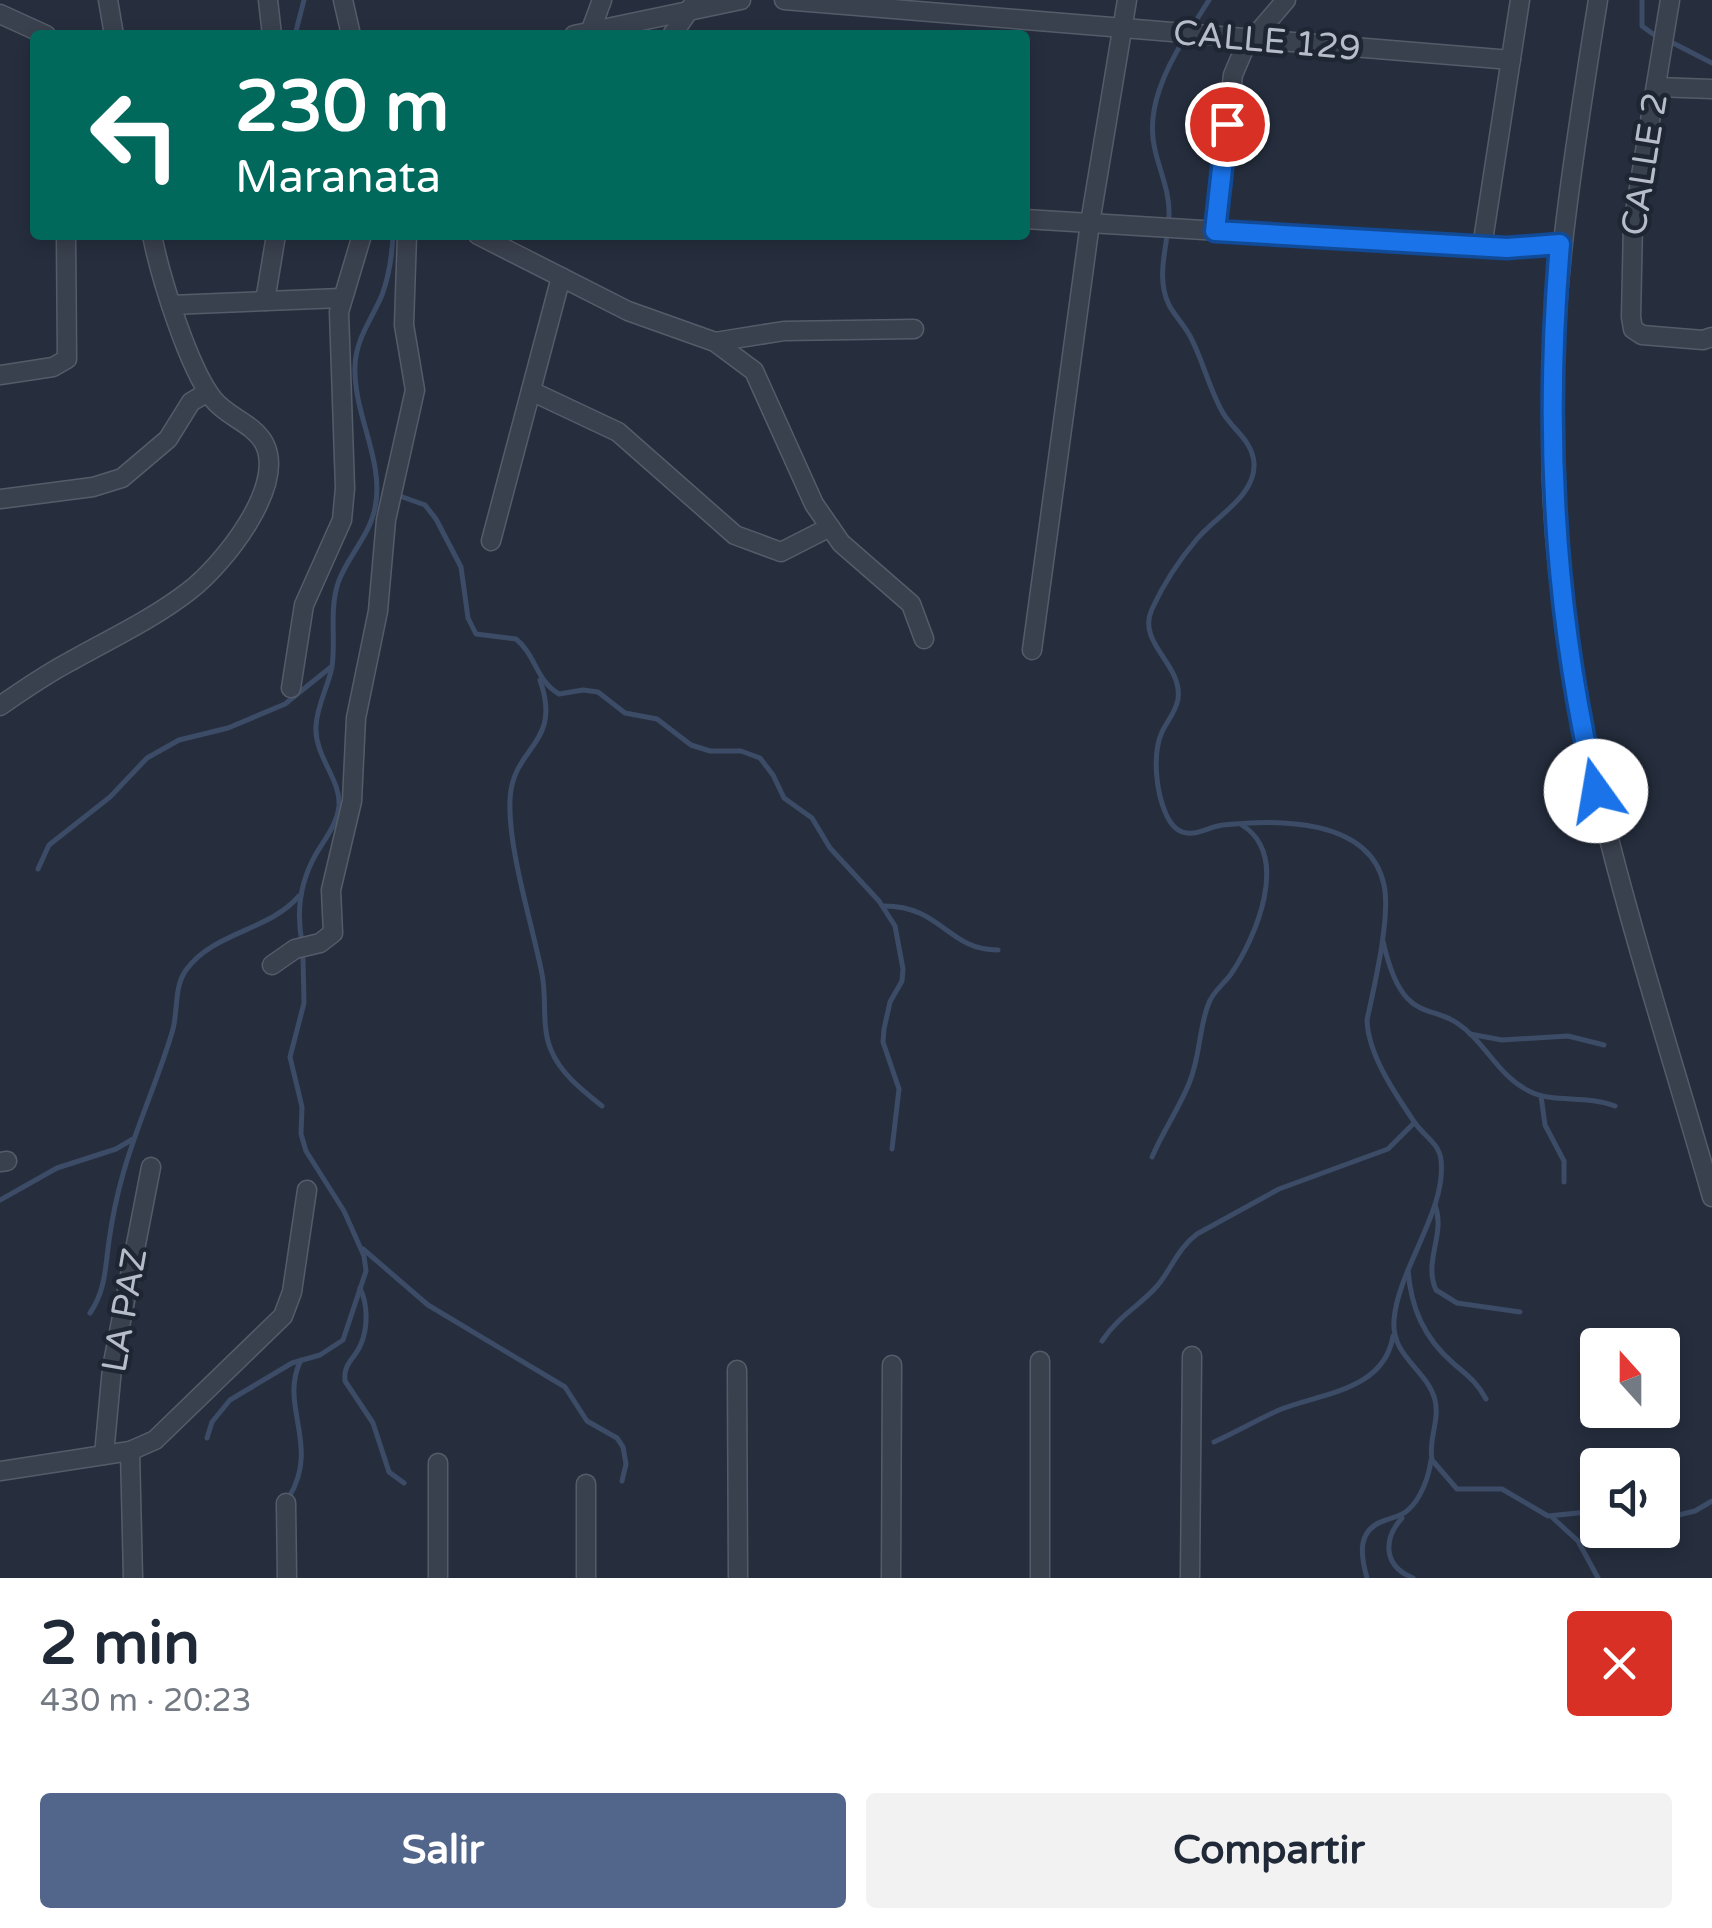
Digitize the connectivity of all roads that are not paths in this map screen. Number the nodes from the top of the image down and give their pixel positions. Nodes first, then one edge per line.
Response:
1 (108, 0) edge
2 (268, 0) edge
3 (343, 0) edge
4 (602, 0) edge
5 (741, 0) edge
6 (784, 0) edge
7 (1127, 0) edge
8 (1286, 0) edge
9 (1520, 0) edge
10 (1598, 0) edge
11 (1670, 0) edge
12 (692, 5) edge
13 (0, 14) edge
14 (1123, 28) junction
15 (35, 30) edge
16 (113, 30) edge
17 (271, 30) edge
18 (350, 30) edge
19 (586, 30) edge
20 (599, 30) edge
21 (675, 30) edge
22 (1253, 38) junction
23 (1511, 60) junction
24 (1656, 86) junction
25 (1712, 89) edge
26 (1030, 220) edge
27 (1090, 223) junction
28 (1215, 231) junction
29 (66, 240) edge
30 (153, 240) edge
31 (275, 240) edge
32 (360, 240) edge
33 (408, 240) edge
34 (488, 240) edge
35 (1560, 244) junction
36 (1482, 247) junction
37 (560, 277) junction
38 (341, 298) junction
39 (264, 302) junction
40 (172, 305) junction
41 (914, 329) dead end
42 (1712, 338) edge
43 (714, 342) junction
44 (0, 376) edge
45 (530, 390) junction
46 (208, 392) junction
47 (0, 500) edge
48 (830, 527) junction
49 (490, 541) dead end
50 (924, 639) dead end
51 (1032, 650) dead end
52 (291, 688) dead end
53 (0, 706) edge
54 (272, 965) dead end
55 (151, 1167) dead end
56 (307, 1190) dead end
57 (1712, 1197) edge
58 (1192, 1356) dead end
59 (1040, 1361) dead end
60 (892, 1365) dead end
61 (738, 1370) dead end
62 (130, 1451) junction
63 (104, 1455) junction
64 (438, 1463) dead end
65 (0, 1471) edge
66 (586, 1484) dead end
67 (286, 1503) dead end
68 (133, 1578) edge
69 (287, 1578) edge
70 (438, 1578) edge
71 (586, 1578) edge
72 (738, 1578) edge
73 (891, 1578) edge
74 (1040, 1578) edge
75 (1190, 1578) edge

1 - 16 street
2 - 17 street
3 - 18 street
4 - 19 street
5 - 12 street
6 - 14 street, CALLE 129
7 - 14 street
8 - 22 street
9 - 23 street
10 - 35 street
11 - 24 street, CALLE 2
12 - 20 street
12 - 21 street
13 - 15 street
14 - 22 street, CALLE 129
14 - 27 street
22 - 23 street, CALLE 129
22 - 28 street
23 - 36 street
24 - 25 street
24 - 42 street, CALLE 2
26 - 27 street
27 - 28 street
27 - 51 street
28 - 36 street
29 - 44 street
30 - 40 street
31 - 39 street
32 - 38 street
33 - 54 street
34 - 37 street
35 - 36 street
35 - 57 street
37 - 43 street
37 - 45 street
38 - 39 street
38 - 52 street
39 - 40 street
40 - 46 street
41 - 43 street
43 - 48 street
45 - 48 street
45 - 49 street
46 - 47 street
46 - 53 street
48 - 50 street
55 - 63 street, LA PAZ
56 - 62 street
58 - 75 street
59 - 74 street
60 - 73 street
61 - 72 street
62 - 63 street
62 - 68 street
63 - 65 street
64 - 70 street
66 - 71 street
67 - 69 street

